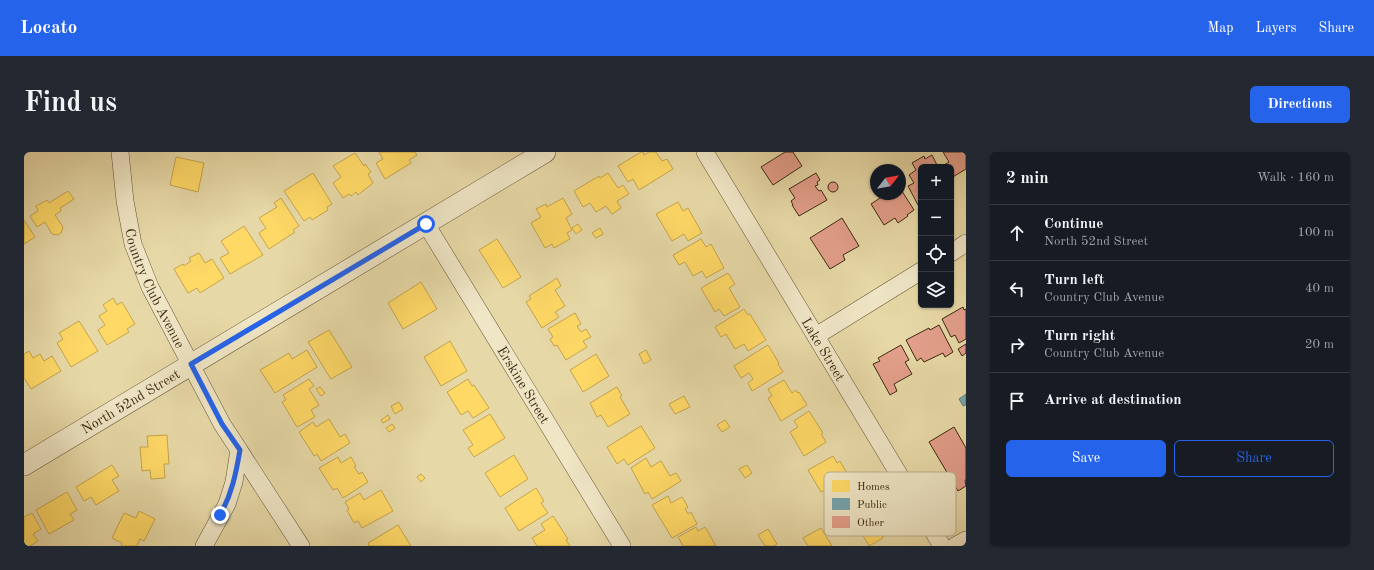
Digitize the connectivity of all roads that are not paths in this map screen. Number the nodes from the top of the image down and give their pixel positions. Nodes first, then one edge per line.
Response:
1 (120, 152) edge
2 (545, 152) edge
3 (705, 152) edge
4 (426, 224) junction
5 (966, 244) edge
6 (954, 250) edge
7 (919, 272) edge
8 (816, 336) junction
9 (191, 364) junction
10 (240, 450) junction
11 (24, 465) edge
12 (898, 472) edge
13 (936, 536) edge
14 (966, 540) edge
15 (204, 546) edge
16 (301, 546) edge
17 (622, 546) edge
18 (942, 546) edge
19 (955, 546) edge

1 - 9 street, Country Club Avenue
2 - 4 street, North 52nd Street
3 - 8 street, Lake Street
4 - 9 street, North 52nd Street
4 - 17 street, Erskine Street
5 - 6 street
7 - 8 street
8 - 12 street, Lake Street
9 - 10 street, Country Club Avenue
9 - 11 street, North 52nd Street
10 - 15 street
10 - 16 street, Country Club Avenue
13 - 18 street, Lake Street
14 - 19 street

